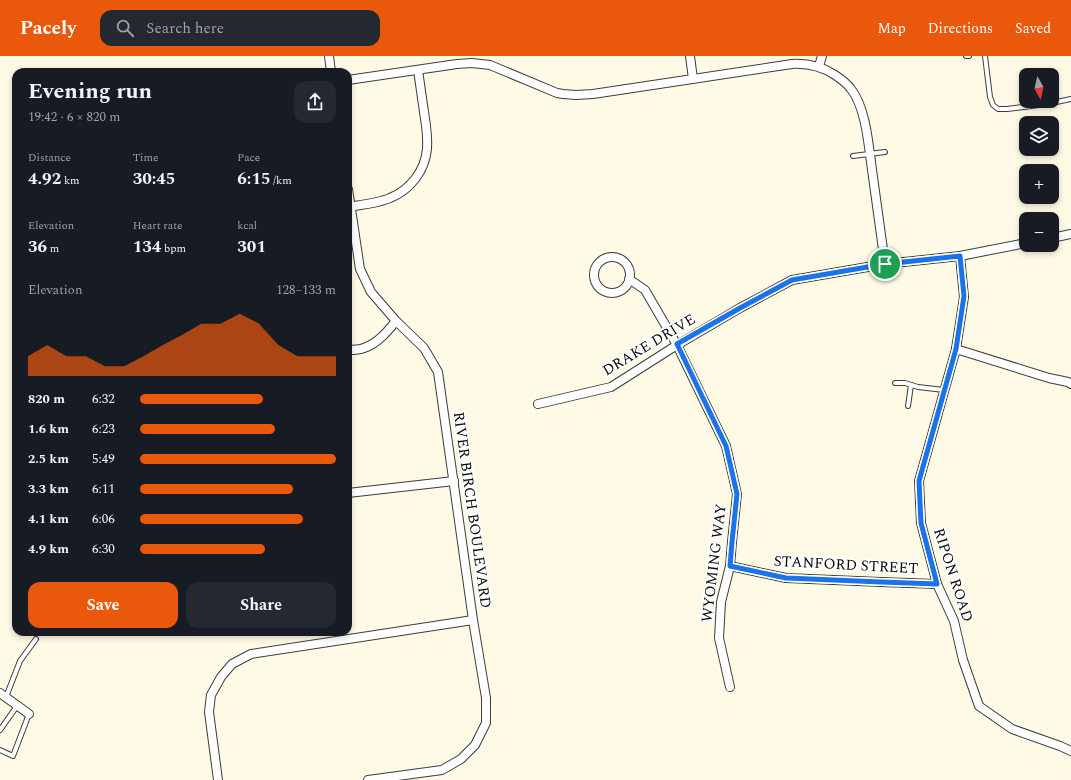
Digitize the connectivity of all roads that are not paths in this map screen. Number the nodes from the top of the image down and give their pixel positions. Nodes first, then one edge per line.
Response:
1 (329, 56) edge
2 (690, 56) edge
3 (822, 56) edge
4 (966, 56) edge
5 (969, 56) edge
6 (985, 56) edge
7 (818, 66) junction
8 (330, 68) edge
9 (418, 70) junction
10 (352, 79) edge
11 (693, 79) junction
12 (1071, 99) edge
13 (885, 152) dead end
14 (870, 154) junction
15 (853, 156) dead end
16 (352, 205) edge
17 (352, 223) edge
18 (1071, 234) edge
19 (1059, 237) edge
20 (1019, 244) edge
21 (960, 256) junction
22 (885, 264) junction
23 (629, 279) junction
24 (396, 321) junction
25 (677, 344) junction
26 (956, 349) junction
27 (352, 350) edge
28 (895, 383) dead end
29 (1071, 384) edge
30 (911, 385) junction
31 (945, 390) junction
32 (538, 404) dead end
33 (908, 406) dead end
34 (454, 481) junction
35 (352, 493) edge
36 (730, 566) junction
37 (937, 584) junction
38 (473, 620) junction
39 (36, 640) dead end
40 (730, 687) dead end
41 (3, 695) edge
42 (17, 706) junction
43 (29, 714) joint
44 (0, 730) edge
45 (0, 750) edge
46 (1071, 751) edge
47 (218, 780) edge
48 (368, 780) edge

1 - 8 street
2 - 11 street
3 - 7 street
4 - 5 lane
6 - 12 lane
7 - 11 street
7 - 14 street
9 - 10 street
9 - 11 street
9 - 16 street
13 - 14 lane
14 - 15 lane
14 - 22 street
17 - 24 street, RIVER BIRCH BOULEVARD
18 - 19 street
20 - 21 street, DRAKE DRIVE
21 - 22 street, DRAKE DRIVE
21 - 26 street, RIPON ROAD
22 - 25 street, DRAKE DRIVE
23 - 23 street
23 - 25 street, WYOMING WAY
24 - 27 street
24 - 34 street, RIVER BIRCH BOULEVARD
25 - 32 street, DRAKE DRIVE
25 - 36 street, WYOMING WAY
26 - 29 street
26 - 31 street, RIPON ROAD
28 - 30 lane
30 - 31 lane
30 - 33 lane
31 - 37 street, RIPON ROAD
34 - 35 street
34 - 38 street, RIVER BIRCH BOULEVARD
36 - 37 street, STANFORD STREET
36 - 40 street, WYOMING WAY
37 - 46 street, RIPON ROAD
38 - 47 street
38 - 48 street, RIVER BIRCH BOULEVARD
39 - 41 lane
41 - 42 street
42 - 43 street
42 - 44 lane
43 - 45 lane

